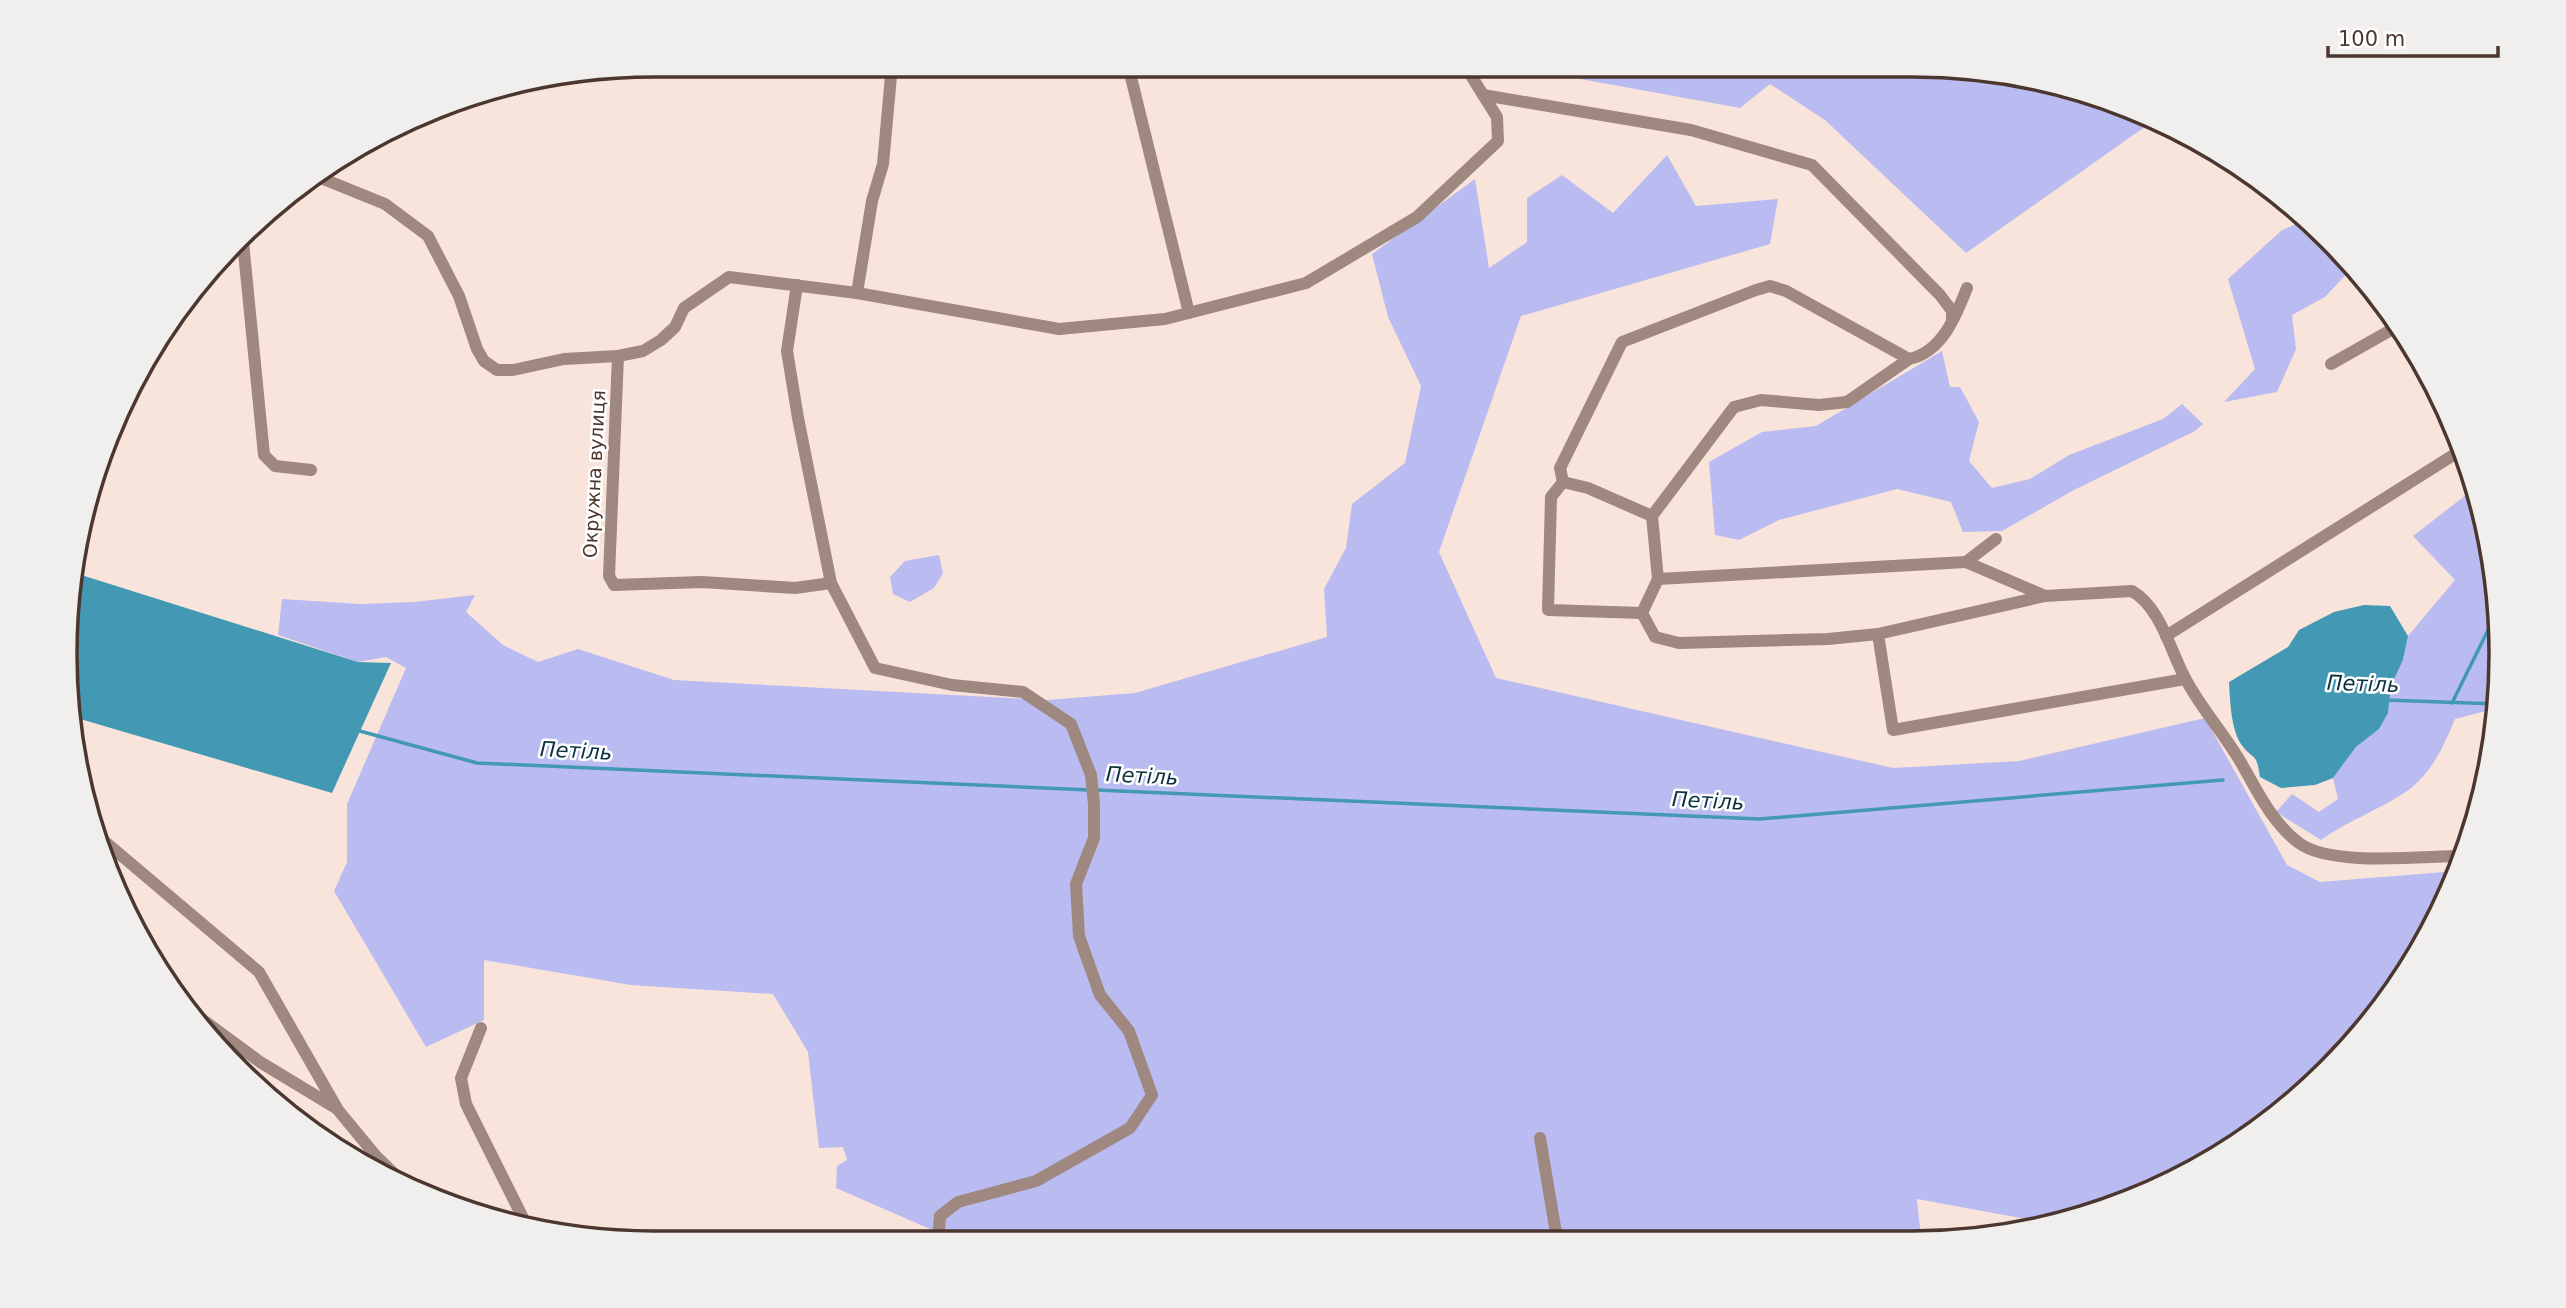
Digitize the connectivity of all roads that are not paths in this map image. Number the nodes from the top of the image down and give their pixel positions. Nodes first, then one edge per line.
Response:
1 (891, 77) edge
2 (1131, 77) edge
3 (1472, 77) edge
4 (1483, 95) junction
5 (325, 180) edge
6 (244, 249) edge
7 (797, 285) junction
8 (1967, 288) dead end
9 (857, 293) junction
10 (1189, 313) junction
11 (1952, 325) junction
12 (2390, 330) edge
13 (618, 356) junction
14 (1909, 359) junction
15 (2331, 364) dead end
16 (2453, 455) edge
17 (311, 470) dead end
18 (1563, 482) junction
19 (1651, 516) junction
20 (1996, 539) dead end
21 (1966, 562) junction
22 (1658, 579) junction
23 (831, 583) junction
24 (2045, 596) junction
25 (1642, 612) junction
26 (1878, 634) junction
27 (2166, 636) junction
28 (2185, 679) junction
29 (111, 847) edge
30 (2452, 856) edge
31 (481, 1028) dead end
32 (217, 1030) edge
33 (338, 1110) junction
34 (1540, 1138) dead end
35 (383, 1163) edge
36 (522, 1215) edge
37 (939, 1231) edge
38 (1557, 1231) edge

1 - 9 street
2 - 10 street
3 - 4 street
4 - 10 street
4 - 11 street
5 - 13 street
6 - 17 street
7 - 9 street
7 - 13 street
7 - 23 street
8 - 11 street
9 - 10 street
11 - 14 street
12 - 15 street
13 - 23 street, Окружна вулиця
14 - 18 street
14 - 19 street
16 - 27 street
18 - 19 street
18 - 25 street
19 - 22 street
20 - 21 street
21 - 22 street
21 - 24 street
22 - 25 street
23 - 37 street
24 - 26 street
24 - 27 street
25 - 26 street
26 - 28 street
27 - 28 street
28 - 30 street
29 - 33 street
31 - 36 street
32 - 33 street
33 - 35 street
34 - 38 street

